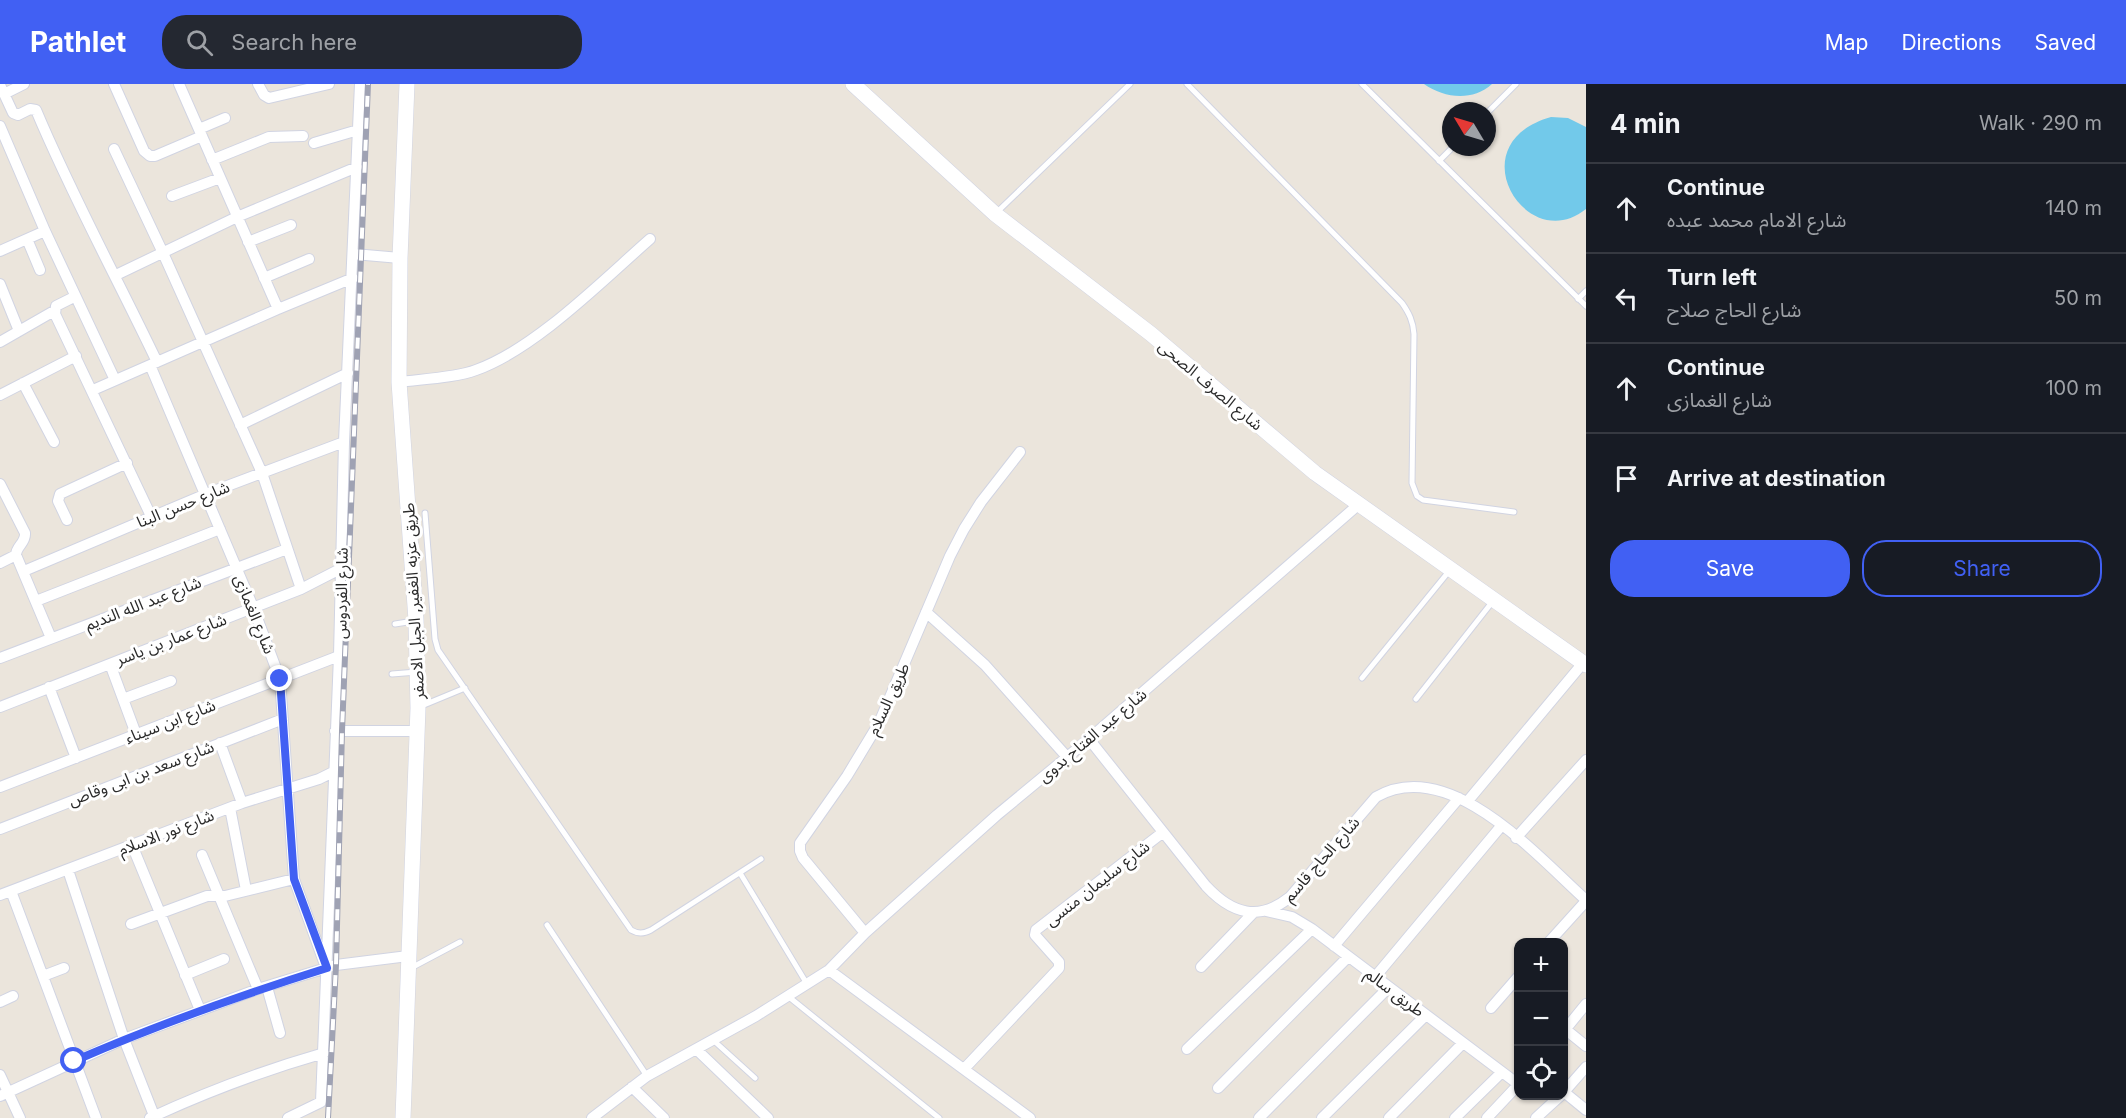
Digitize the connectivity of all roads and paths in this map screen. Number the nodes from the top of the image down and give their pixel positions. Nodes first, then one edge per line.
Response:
1 (24, 84) edge
2 (114, 84) edge
3 (179, 84) edge
4 (258, 84) edge
5 (328, 84) edge
6 (360, 84) edge
7 (407, 84) edge
8 (853, 84) edge
9 (1130, 84) edge
10 (1187, 84) edge
11 (1362, 84) edge
12 (1516, 84) edge
13 (2, 89) edge
14 (1496, 104) edge
15 (225, 118) dead end
16 (0, 126) edge
17 (358, 130) junction
18 (200, 132) junction
19 (303, 136) dead end
20 (314, 143) dead end
21 (114, 149) dead end
22 (1444, 156) edge
23 (212, 160) junction
24 (1439, 161) junction
25 (357, 167) junction
26 (220, 178) junction
27 (172, 196) dead end
28 (995, 214) junction
29 (237, 217) junction
30 (291, 225) dead end
31 (45, 231) junction
32 (27, 239) junction
33 (650, 239) dead end
34 (248, 242) junction
35 (0, 251) edge
36 (163, 253) junction
37 (354, 254) junction
38 (400, 258) junction
39 (309, 259) dead end
40 (40, 270) dead end
41 (116, 275) junction
42 (264, 278) junction
43 (353, 278) junction
44 (0, 284) edge
45 (1586, 291) edge
46 (74, 297) junction
47 (1578, 299) junction
48 (1586, 306) edge
49 (278, 309) junction
50 (54, 311) junction
51 (19, 331) junction
52 (0, 342) edge
53 (202, 342) junction
54 (76, 356) junction
55 (154, 364) junction
56 (348, 373) junction
57 (115, 380) junction
58 (399, 382) junction
59 (23, 383) junction
60 (93, 390) junction
61 (0, 395) edge
62 (240, 425) junction
63 (54, 442) dead end
64 (344, 442) junction
65 (1020, 452) dead end
66 (127, 463) junction
67 (262, 473) junction
68 (0, 484) edge
69 (206, 494) junction
70 (1358, 505) junction
71 (1514, 512) dead end
72 (425, 513) dead end
73 (152, 516) junction
74 (68, 520) dead end
75 (220, 529) junction
76 (287, 549) junction
77 (16, 555) junction
78 (0, 563) edge
79 (236, 568) junction
80 (342, 568) junction
81 (1451, 570) junction
82 (24, 571) junction
83 (300, 589) junction
84 (1494, 600) junction
85 (36, 601) junction
86 (253, 607) junction
87 (926, 612) junction
88 (416, 621) junction
89 (395, 624) dead end
90 (51, 638) junction
91 (339, 656) junction
92 (0, 658) edge
93 (110, 664) junction
94 (1585, 664) edge
95 (417, 672) junction
96 (392, 674) dead end
97 (1362, 678) dead end
98 (280, 679) junction
99 (171, 681) dead end
100 (50, 687) junction
101 (465, 688) junction
102 (123, 699) junction
103 (1416, 699) dead end
104 (0, 707) edge
105 (418, 708) junction
106 (283, 719) junction
107 (335, 731) junction
108 (417, 731) junction
109 (136, 734) junction
110 (1089, 739) junction
111 (220, 743) junction
112 (1067, 757) junction
113 (76, 758) junction
114 (1586, 760) edge
115 (333, 772) junction
116 (0, 787) edge
117 (288, 788) junction
118 (1463, 800) junction
119 (242, 803) junction
120 (230, 808) junction
121 (1502, 825) junction
122 (0, 829) edge
123 (1162, 833) junction
124 (1516, 838) junction
125 (132, 845) junction
126 (202, 855) dead end
127 (761, 859) dead end
128 (68, 870) junction
129 (740, 873) junction
130 (294, 879) junction
131 (246, 890) junction
132 (11, 891) junction
133 (0, 895) edge
134 (220, 896) junction
135 (1586, 900) edge
136 (1266, 911) junction
137 (159, 913) junction
138 (1253, 913) junction
139 (131, 924) dead end
140 (547, 925) dead end
141 (1312, 928) junction
142 (865, 933) junction
143 (1553, 938) edge
144 (460, 942) dead end
145 (1334, 946) junction
146 (1348, 957) junction
147 (224, 959) dead end
148 (408, 963) junction
149 (1201, 967) dead end
150 (64, 968) dead end
151 (327, 968) junction
152 (829, 970) junction
153 (186, 975) junction
154 (43, 976) junction
155 (1375, 977) junction
156 (1514, 982) edge
157 (807, 985) junction
158 (1389, 987) junction
159 (262, 988) junction
160 (13, 996) dead end
161 (789, 997) junction
162 (0, 1002) edge
163 (1586, 1004) edge
164 (1491, 1008) dead end
165 (200, 1010) junction
166 (1426, 1015) junction
167 (1568, 1025) edge
168 (280, 1033) dead end
169 (1568, 1033) edge
170 (124, 1039) junction
171 (714, 1040) junction
172 (1463, 1043) junction
173 (1586, 1046) edge
174 (696, 1049) junction
175 (1187, 1049) dead end
176 (324, 1053) junction
177 (74, 1061) junction
178 (1586, 1067) edge
179 (964, 1069) junction
180 (1502, 1072) junction
181 (0, 1075) edge
182 (647, 1076) junction
183 (755, 1078) dead end
184 (1514, 1081) edge
185 (1568, 1086) edge
186 (632, 1087) junction
187 (1218, 1088) dead end
188 (1514, 1088) edge
189 (4, 1094) edge
190 (1568, 1097) edge
191 (1555, 1100) edge
192 (1586, 1110) edge
193 (153, 1117) edge
194 (20, 1118) edge
195 (96, 1118) edge
196 (288, 1118) edge
197 (403, 1118) edge
198 (592, 1118) edge
199 (664, 1118) edge
200 (768, 1118) edge
201 (939, 1118) edge
202 (1030, 1118) edge
203 (1259, 1118) edge
204 (1322, 1118) edge
205 (1389, 1118) edge
206 (1455, 1118) edge
207 (1487, 1118) edge
208 (1536, 1118) edge

1 - 13 street
2 - 18 street
3 - 18 street
4 - 5 street
6 - 17 street, شارع الفردوس
7 - 38 street, طريق عزبه الغفير, الجبل الاصفر
8 - 28 street, شارع الصرف الصحى
9 - 28 lane
10 - 71 lane
11 - 24 lane
12 - 14 lane
13 - 41 street, شارع الغمازى
15 - 18 street
16 - 31 street
17 - 20 street
17 - 25 street, شارع الفردوس
18 - 23 street
19 - 23 street
21 - 36 street
22 - 24 lane
23 - 26 street
24 - 47 lane
25 - 29 street
25 - 37 street, شارع الفردوس
26 - 27 street
26 - 29 street
28 - 70 street, شارع الصرف الصحى
29 - 34 street
29 - 36 street
30 - 34 street
31 - 32 street
31 - 46 street
32 - 35 street
32 - 40 street
33 - 58 street
34 - 42 street
36 - 41 street
36 - 53 street
37 - 38 street
37 - 43 street, شارع الفردوس
38 - 58 street, طريق عزبه الغفير, الجبل الاصفر
39 - 42 street
41 - 55 street, شارع الغمازى
42 - 49 street
43 - 49 street
43 - 56 street, شارع الفردوس
44 - 51 street
45 - 47 lane
46 - 50 street
46 - 57 street
47 - 48 lane
49 - 53 street
50 - 51 street
50 - 54 street
51 - 52 street
53 - 55 street
53 - 62 street
54 - 59 street
54 - 60 street
55 - 57 street
55 - 69 street, شارع الغمازى
56 - 62 street
56 - 64 street, شارع الفردوس
57 - 60 street
58 - 88 street, طريق عزبه الغفير, الجبل الاصفر
59 - 61 street
59 - 63 street
60 - 66 street
62 - 67 street
64 - 67 street, شارع حسن البنا
64 - 80 street, شارع الفردوس
65 - 87 street, طريق السلام
66 - 73 street
66 - 74 street
67 - 69 street, شارع حسن البنا
67 - 76 street
68 - 77 street
69 - 73 street, شارع حسن البنا
69 - 75 street, شارع الغمازى
70 - 81 street, شارع الصرف الصحى
70 - 110 street, شارع عبد الفتاح بدوى
72 - 101 lane
73 - 82 street, شارع حسن البنا
75 - 79 street, شارع الغمازى
75 - 85 street
76 - 79 street, شارع عبد الله النديم
76 - 83 street
77 - 78 street
77 - 82 street
79 - 86 street, شارع الغمازى
79 - 90 street, شارع عبد الله النديم
80 - 83 street, شارع عمار بن ياسر
80 - 91 street, شارع الفردوس
81 - 84 street, شارع الصرف الصحى
81 - 97 lane
82 - 85 street
83 - 86 street, شارع عمار بن ياسر
84 - 94 street, شارع الصرف الصحى
84 - 103 lane
85 - 90 street
86 - 93 street, شارع عمار بن ياسر
86 - 98 street, شارع الغمازى
87 - 112 street
87 - 142 street, طريق السلام
88 - 89 lane
88 - 95 street, طريق عزبه الغفير, الجبل الاصفر
90 - 92 street, شارع عبد الله النديم
91 - 98 street, شارع ابن سيناء
91 - 107 street, شارع الفردوس
93 - 100 street, شارع عمار بن ياسر
93 - 102 street
94 - 118 street
95 - 96 lane
95 - 105 street, طريق عزبه الغفير, الجبل الاصفر
98 - 106 street, شارع الغمازى
98 - 109 street, شارع ابن سيناء
99 - 102 street
100 - 104 street, شارع عمار بن ياسر
100 - 113 street
101 - 105 lane
101 - 129 lane
102 - 109 street
105 - 108 street, طريق عزبه الغفير, الجبل الاصفر
106 - 111 street, شارع سعد بن ابى وقاص
106 - 117 street, شارع الغمازى
107 - 108 street
107 - 115 street, شارع الفردوس
108 - 148 street, طريق عزبه الغفير, الجبل الاصفر
109 - 113 street, شارع ابن سيناء
110 - 112 street, شارع عبد الفتاح بدوى
110 - 123 street, شارع الحاج قاسم
111 - 119 street
111 - 122 street, شارع سعد بن ابى وقاص
112 - 142 street, شارع عبد الفتاح بدوى
113 - 116 street, شارع ابن سيناء
114 - 124 street
115 - 117 street, شارع نور الاسلام
115 - 151 street, شارع الفردوس
117 - 119 street, شارع نور الاسلام
117 - 130 street, شارع الغمازى
118 - 121 street, شارع الحاج قاسم
118 - 136 street, شارع الحاج قاسم
118 - 145 street
119 - 120 street, شارع نور الاسلام
120 - 125 street, شارع نور الاسلام
120 - 131 street
121 - 124 street, شارع الحاج قاسم
121 - 155 street
123 - 138 street, شارع الحاج قاسم
123 - 179 street, شارع سليمان منسى
124 - 135 street, شارع الحاج قاسم
125 - 128 street, شارع نور الاسلام
125 - 137 street
126 - 134 street
127 - 129 lane
128 - 132 street, شارع نور الاسلام
128 - 170 street
129 - 157 lane
130 - 131 street
130 - 151 street, شارع الغمازى
131 - 134 street
132 - 133 street, شارع نور الاسلام
132 - 154 street
134 - 137 street
134 - 159 street
135 - 143 street
136 - 138 street, شارع الحاج قاسم
136 - 141 street, طريق سالم
137 - 139 street
137 - 153 street
138 - 149 street
140 - 182 lane
141 - 145 street, طريق سالم
141 - 175 street
142 - 152 street, شارع عبد الفتاح بدوى
144 - 148 lane
145 - 146 street, طريق سالم
146 - 155 street, طريق سالم
146 - 187 street
147 - 153 street
148 - 151 street
148 - 197 street, طريق عزبه الغفير, الجبل الاصفر
150 - 154 street
151 - 159 street
151 - 176 street, شارع الفردوس
152 - 157 street, شارع عبد الفتاح بدوى
152 - 179 street
153 - 165 street
154 - 177 street
155 - 158 street, طريق سالم
156 - 164 street
157 - 161 street, شارع عبد الفتاح بدوى
158 - 166 street, طريق سالم
158 - 203 street
159 - 165 street
159 - 168 street
160 - 162 street
161 - 171 street, شارع عبد الفتاح بدوى
161 - 201 lane
163 - 167 street
165 - 170 street
166 - 172 street, طريق سالم
166 - 204 street
169 - 173 street
170 - 177 street
170 - 193 street
171 - 174 street, شارع عبد الفتاح بدوى
171 - 183 lane
172 - 180 street, طريق سالم
172 - 205 street
174 - 182 street, شارع عبد الفتاح بدوى
174 - 200 street
176 - 193 street
176 - 196 street, شارع الفردوس
177 - 189 street
177 - 195 street
178 - 185 street
179 - 202 street
180 - 184 street, طريق سالم
180 - 206 street
181 - 189 street
182 - 186 street, شارع عبد الفتاح بدوى
186 - 198 street, شارع عبد الفتاح بدوى
186 - 199 street
188 - 207 street
189 - 194 street
190 - 192 street
191 - 208 street

